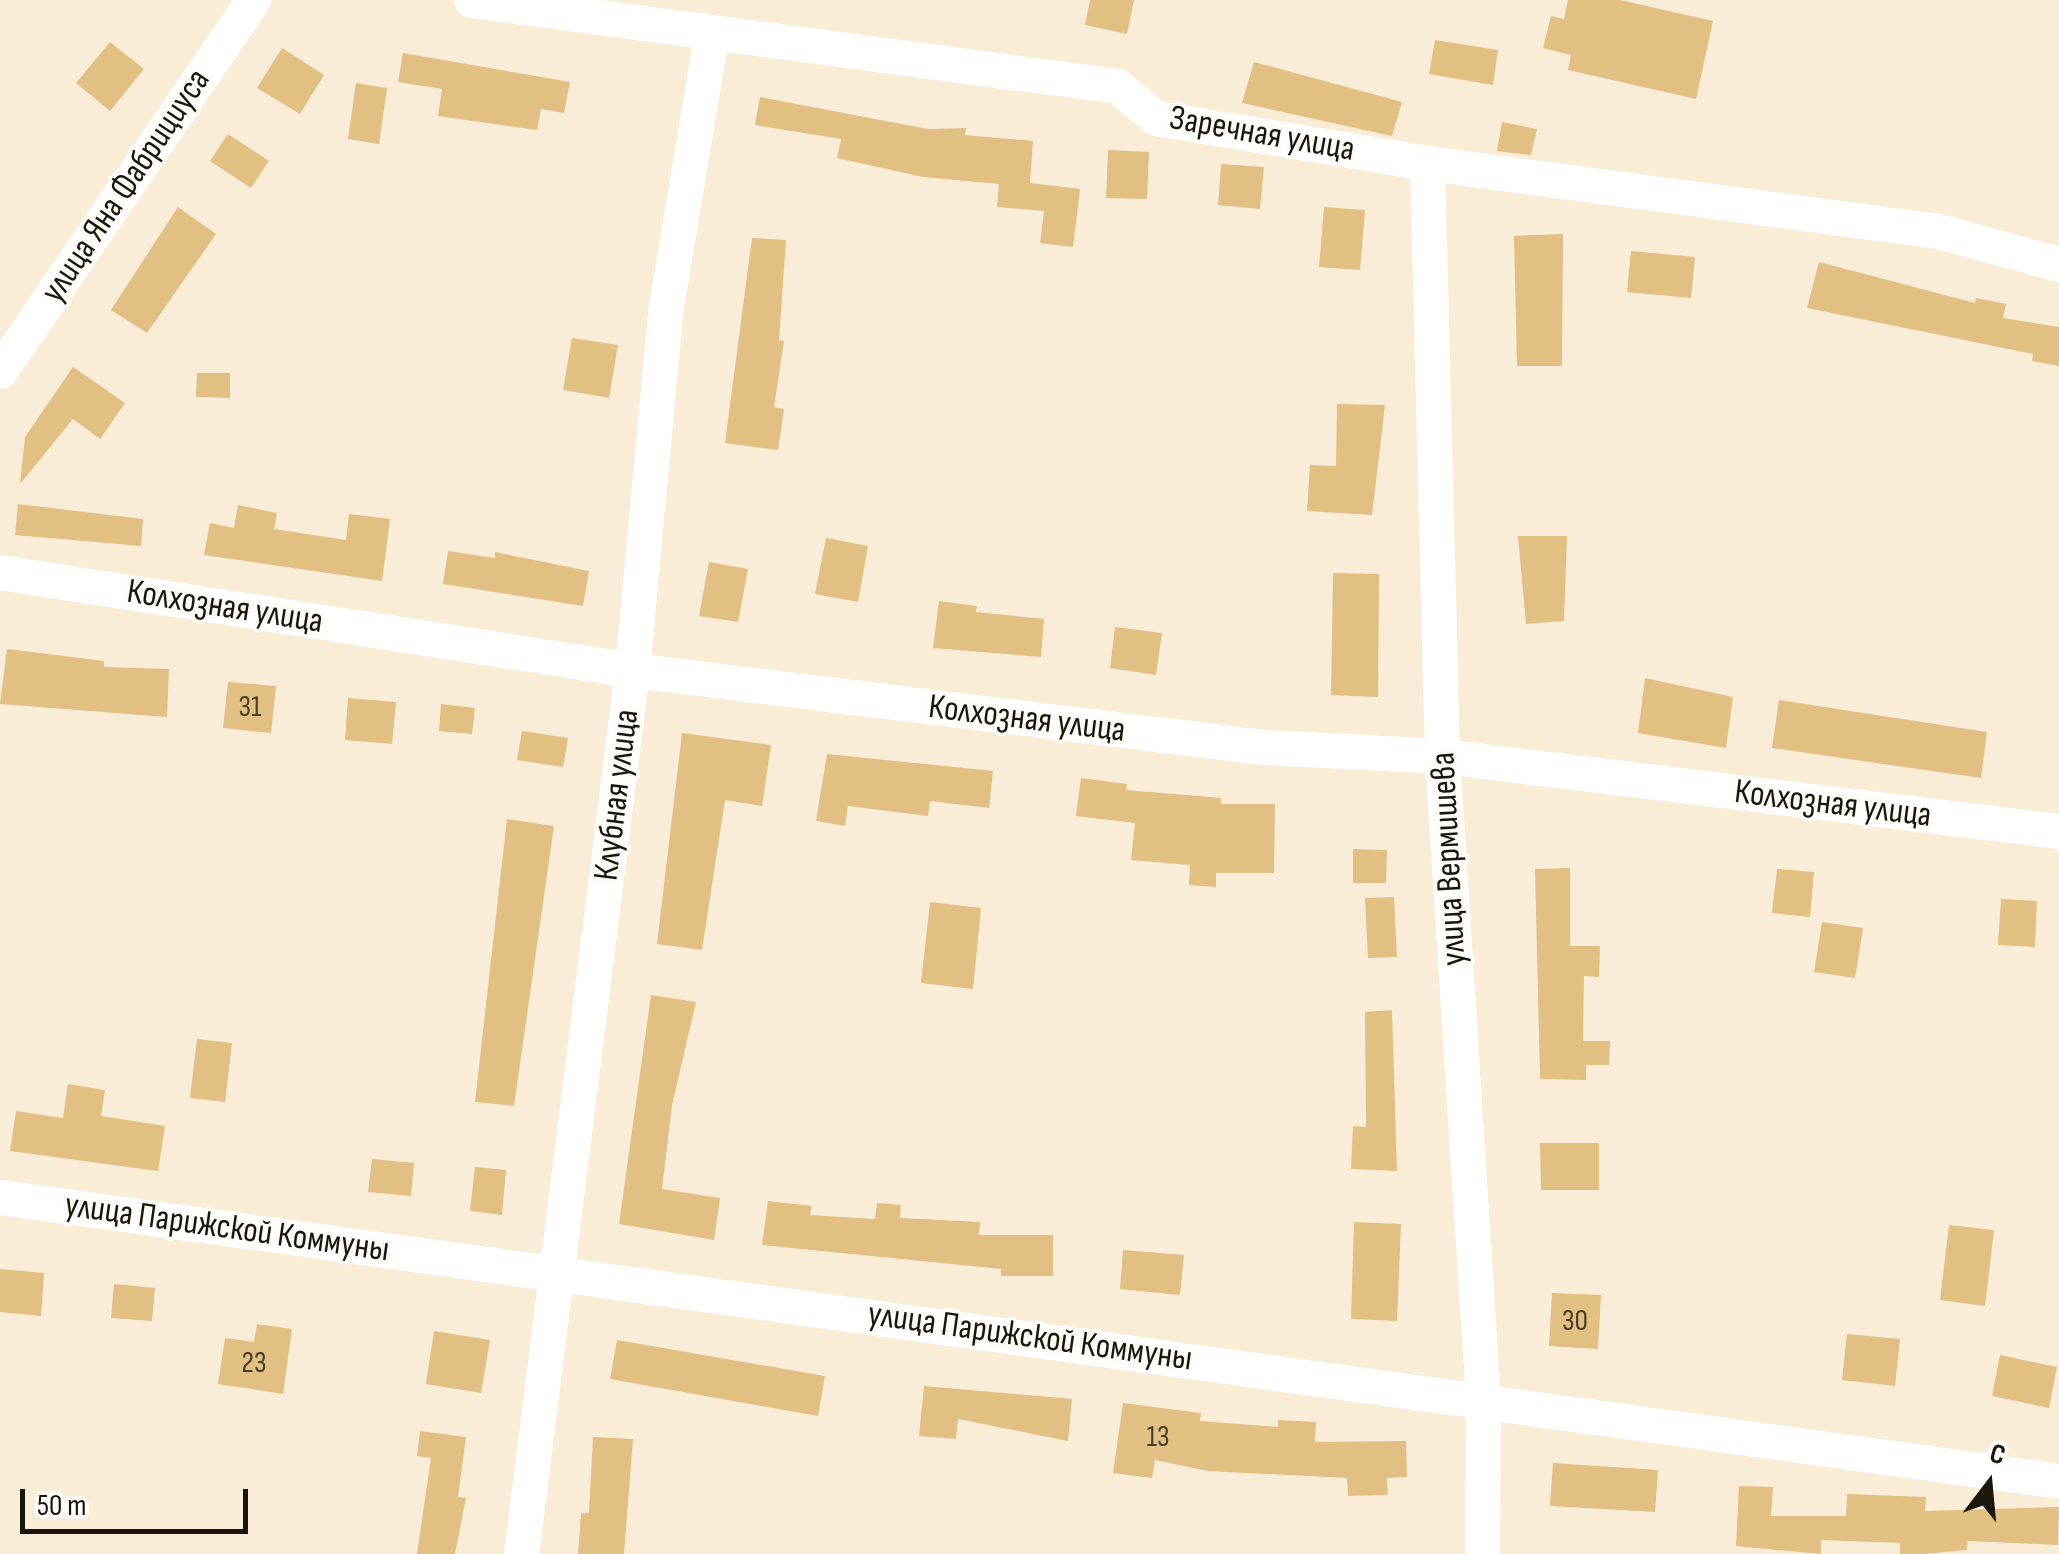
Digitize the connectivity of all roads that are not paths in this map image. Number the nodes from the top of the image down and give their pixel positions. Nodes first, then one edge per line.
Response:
1 (253, 0) edge
2 (471, 0) edge
3 (712, 36) junction
4 (1427, 163) junction
5 (2059, 264) edge
6 (0, 371) edge
7 (0, 572) edge
8 (632, 670) junction
9 (1442, 756) junction
10 (2059, 831) edge
11 (0, 1198) edge
12 (558, 1272) junction
13 (1483, 1400) junction
14 (2059, 1481) edge
15 (521, 1554) edge
16 (1482, 1554) edge

1 - 6 street, улица Яна Фабрициуса
2 - 3 street, Заречная улица
3 - 4 street, Заречная улица
3 - 8 street, Клубная улица
4 - 5 street, Заречная улица
4 - 9 street, улица Вермишева
7 - 8 street, Колхозная улица
8 - 9 street, Колхозная улица
8 - 12 street, Клубная улица
9 - 10 street, Колхозная улица
9 - 13 street, улица Вермишева
11 - 12 street, улица Парижской Коммуны
12 - 13 street, улица Парижской Коммуны
12 - 15 street, Клубная улица
13 - 14 street, улица Парижской Коммуны
13 - 16 street, улица Вермишева

